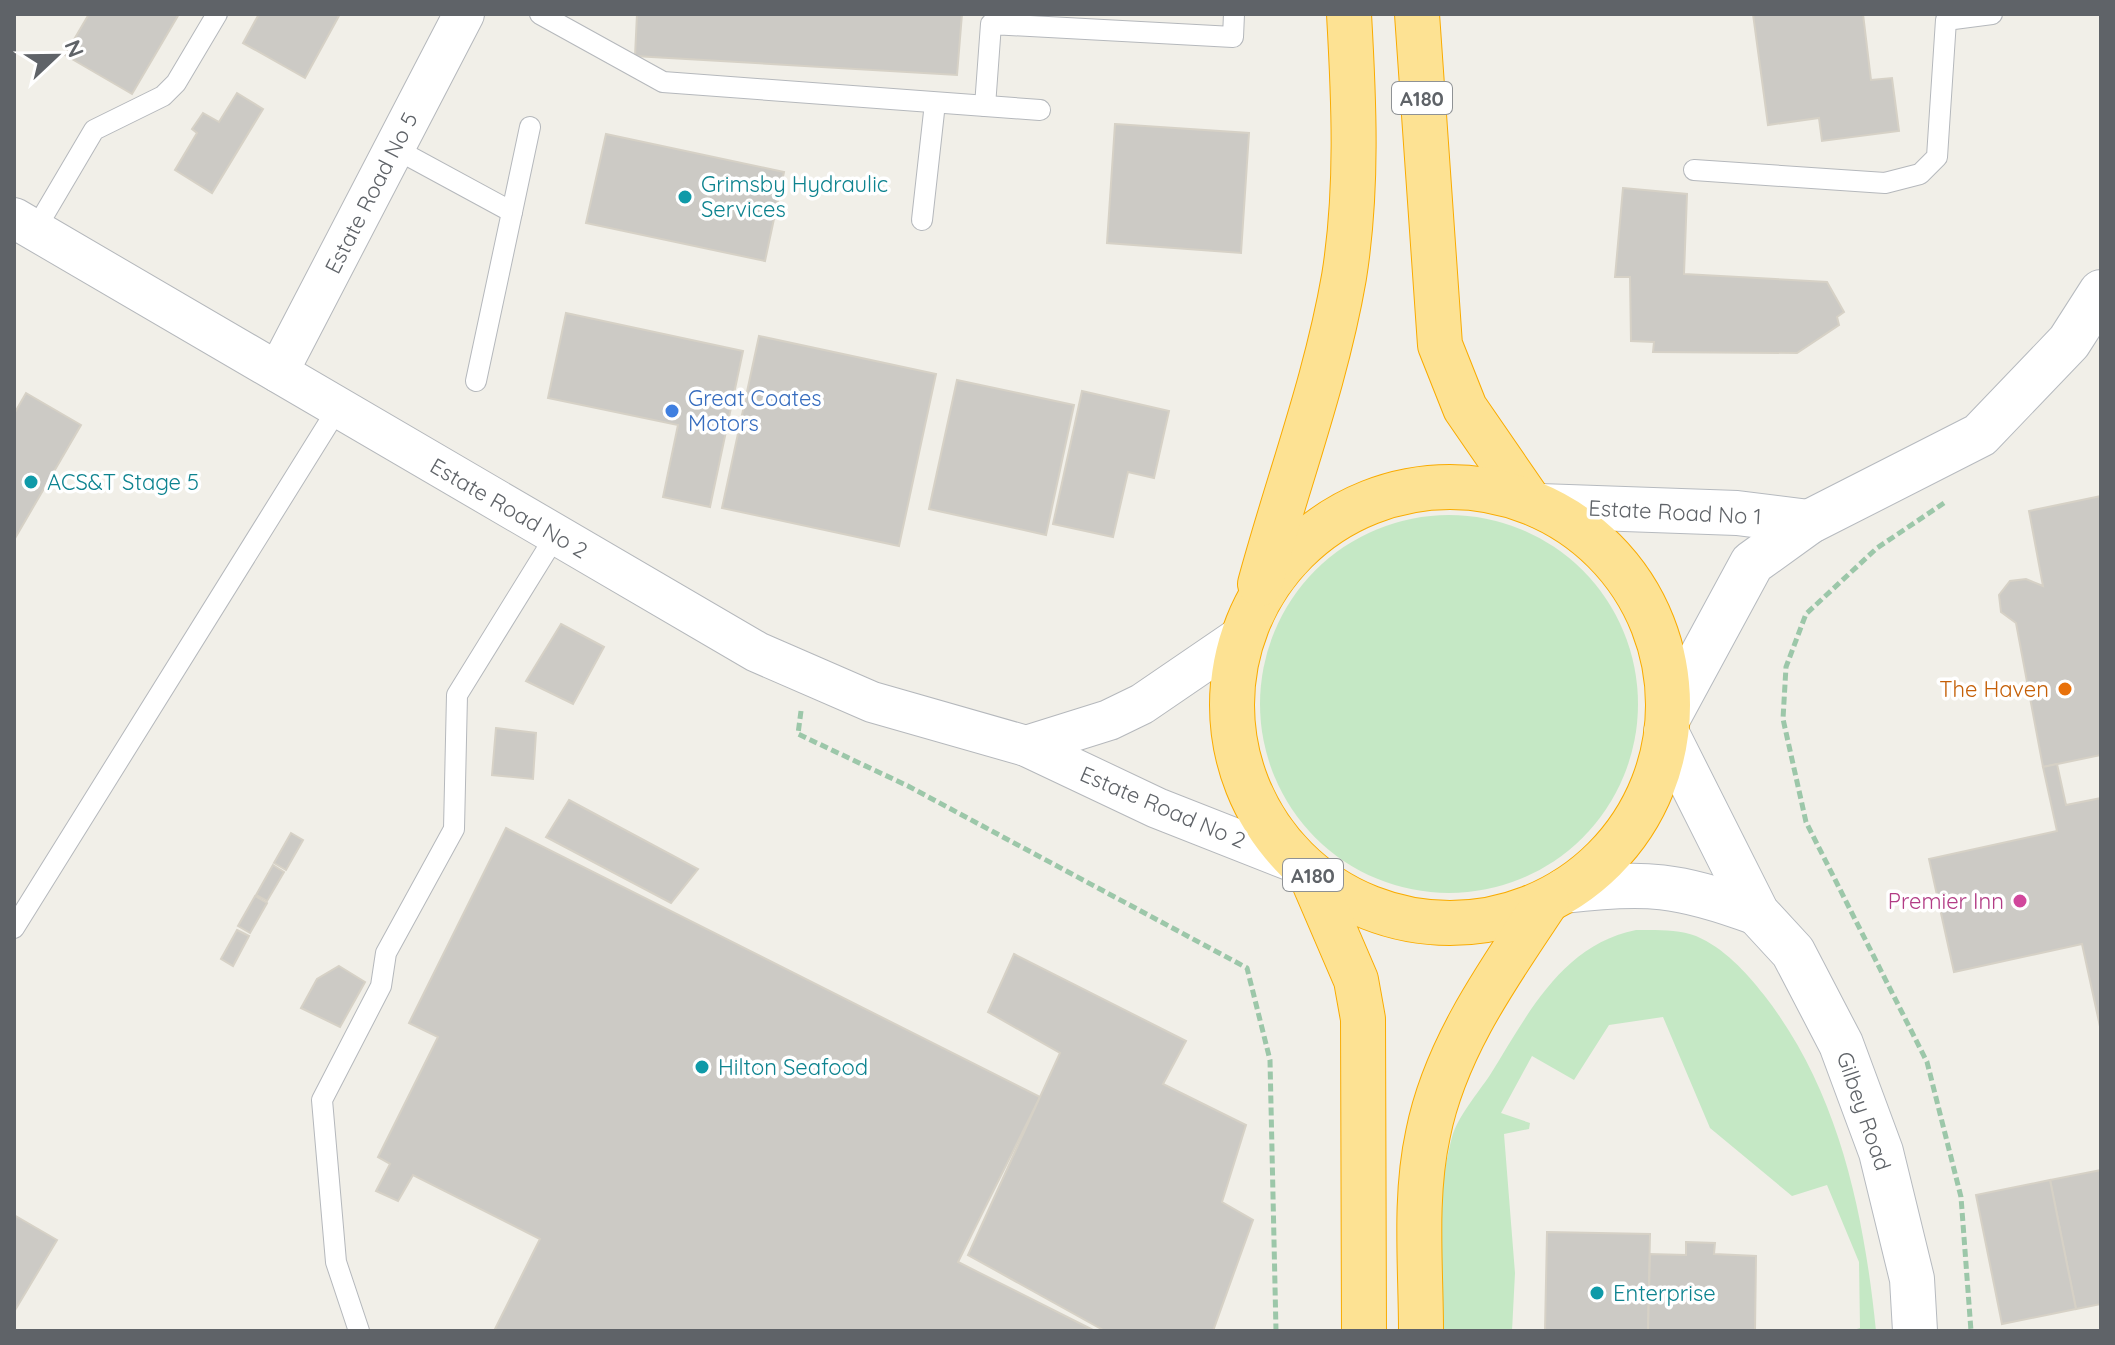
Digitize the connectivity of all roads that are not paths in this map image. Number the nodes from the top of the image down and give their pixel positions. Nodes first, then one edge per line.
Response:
1 (217, 14) edge
2 (464, 14) edge
3 (540, 14) edge
4 (1234, 14) edge
5 (1349, 14) edge
6 (1417, 14) edge
7 (1992, 14) edge
8 (935, 103) junction
9 (985, 106) junction
10 (1040, 110) dead end
11 (530, 127) dead end
12 (394, 148) junction
13 (1694, 170) dead end
14 (512, 212) junction
15 (922, 220) dead end
16 (24, 224) edge
17 (2101, 292) edge
18 (278, 372) junction
19 (476, 381) dead end
20 (338, 408) junction
21 (1535, 503) junction
22 (1809, 522) junction
23 (556, 535) junction
24 (1248, 621) junction
25 (1667, 725) junction
26 (1026, 746) junction
27 (1306, 869) junction
28 (1556, 896) junction
29 (1757, 913) junction
30 (14, 928) edge
31 (359, 1331) edge
32 (1364, 1331) edge
33 (1421, 1331) edge
34 (1915, 1331) edge

1 - 16 lane
2 - 12 street, Estate Road No 5
3 - 8 lane
4 - 9 lane
5 - 24 highway, A180
6 - 21 highway, A180
7 - 13 lane
8 - 9 lane
8 - 15 lane
9 - 10 lane
11 - 14 lane
12 - 14 lane
12 - 18 street, Estate Road No 5
14 - 19 lane
16 - 18 street, Estate Road No 2
17 - 22 street, Estate Road No 1
18 - 20 street, Estate Road No 2
20 - 23 street, Estate Road No 2
20 - 30 lane
21 - 22 street, Estate Road No 1
21 - 24 highway, A180
21 - 25 highway, A180
22 - 25 street, Estate Road No 1
23 - 26 street, Estate Road No 2
23 - 31 lane
24 - 26 street
24 - 27 highway, A180
25 - 28 highway, A180
25 - 29 street, Gilbey Road
26 - 27 street, Estate Road No 2
27 - 28 highway, A180
27 - 32 highway, A180
28 - 29 street, Gilbey Road
28 - 33 highway, A180
29 - 34 street, Gilbey Road

